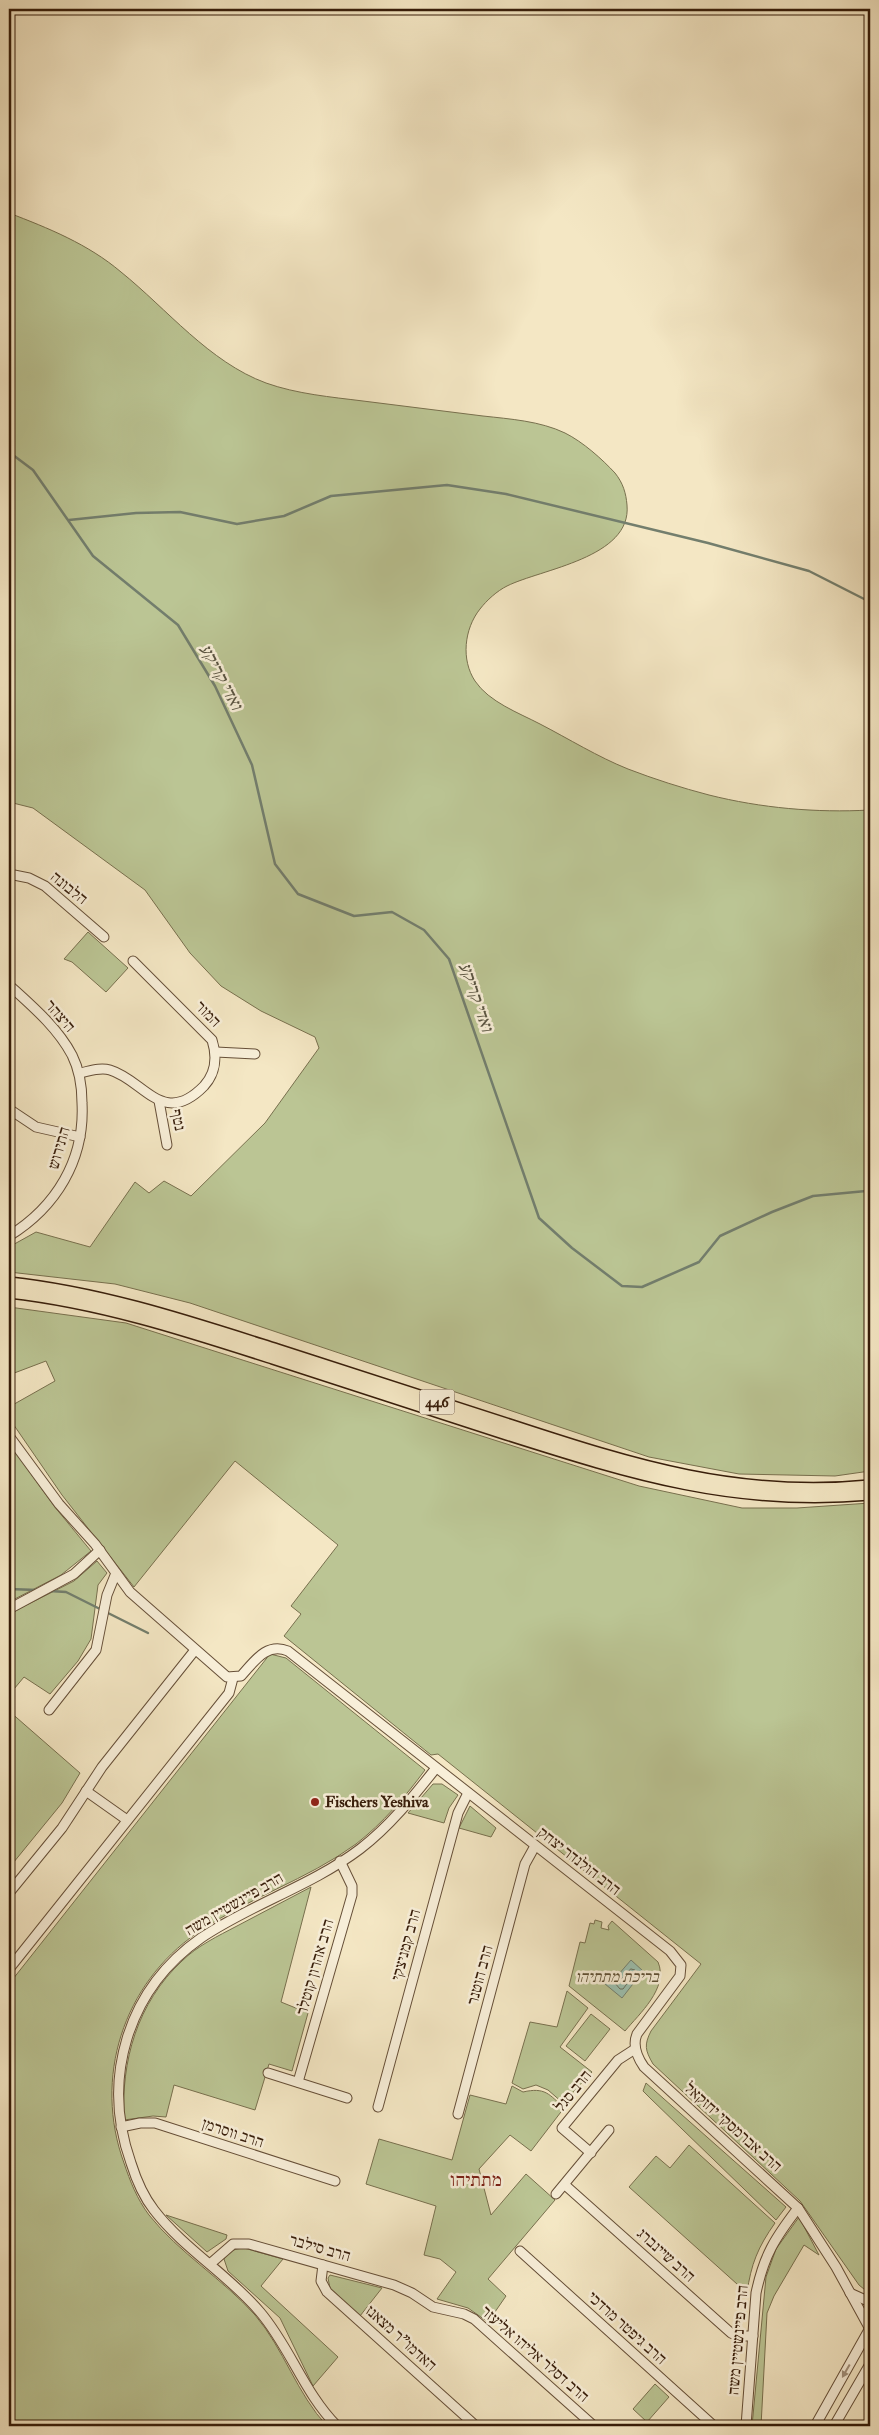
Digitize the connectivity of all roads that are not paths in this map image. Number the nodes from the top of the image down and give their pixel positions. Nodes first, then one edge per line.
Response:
1 (9, 874) edge
2 (104, 937) dead end
3 (133, 961) dead end
4 (9, 985) edge
5 (216, 1052) junction
6 (255, 1054) dead end
7 (80, 1073) junction
8 (158, 1101) junction
9 (9, 1109) edge
10 (80, 1137) junction
11 (167, 1146) dead end
12 (9, 1236) edge
13 (9, 1283) edge
14 (9, 1292) edge
15 (9, 1436) edge
16 (870, 1486) edge
17 (870, 1494) edge
18 (100, 1550) junction
19 (116, 1573) junction
20 (9, 1609) edge
21 (195, 1650) junction
22 (233, 1678) junction
23 (49, 1710) dead end
24 (436, 1768) junction
25 (86, 1791) junction
26 (468, 1793) junction
27 (127, 1820) junction
28 (535, 1846) junction
29 (340, 1861) junction
30 (9, 1894) edge
31 (9, 1970) edge
32 (635, 2049) junction
33 (268, 2073) dead end
34 (298, 2082) junction
35 (347, 2098) dead end
36 (378, 2107) dead end
37 (458, 2114) dead end
38 (121, 2127) junction
39 (609, 2130) dead end
40 (591, 2153) junction
41 (335, 2181) dead end
42 (564, 2184) junction
43 (556, 2194) dead end
44 (798, 2208) junction
45 (520, 2251) dead end
46 (210, 2264) junction
47 (323, 2264) junction
48 (850, 2292) junction
49 (424, 2302) joint
50 (870, 2302) edge
51 (870, 2329) edge
52 (753, 2336) junction
53 (870, 2364) edge
54 (336, 2426) edge
55 (476, 2426) edge
56 (594, 2426) edge
57 (714, 2426) edge
58 (746, 2426) edge
59 (815, 2426) edge
60 (834, 2426) edge

1 - 2 street, הלבונה
3 - 5 street, המור
4 - 7 street, היצהר
5 - 6 street
5 - 8 street, המור
7 - 8 street
7 - 10 street, התירוש
8 - 11 street, נטף
9 - 10 street
10 - 12 street, התירוש
13 - 16 main road, 446
14 - 17 main road, 446
15 - 18 street
18 - 19 street
18 - 20 street
19 - 21 street
19 - 23 street
21 - 22 street
21 - 25 street
22 - 24 street, הרב הולנדר יצחק
22 - 27 street
24 - 26 street, הרב הולנדר יצחק
24 - 29 street, הרב פיינשטיין משה
25 - 27 street
25 - 30 street
26 - 28 street, הרב הולנדר יצחק
26 - 36 street, הרב קמניצקי
27 - 31 street
28 - 32 street, הרב הולנדר יצחק
28 - 37 street, הרב הוטנר
29 - 34 street, הרב אהרון קוטלר
29 - 38 street, הרב פיינשטיין משה
32 - 40 street, הרב סגל
32 - 44 street, הרב אברמסקי יחזקאל
33 - 34 street
34 - 35 street
38 - 41 street, הרב ווסרמן
38 - 46 street, הרב פיינשטיין משה
39 - 40 street
40 - 42 street
42 - 43 street
42 - 52 street, הרב שיינברג
44 - 48 street, הרב אברמסקי יחזקאל
44 - 52 street, הרב פיינשטיין משה
45 - 57 street, הרב גיפטר מרדכי
46 - 47 street, הרב סילבר
46 - 54 street, הרב פיינשטיין משה
47 - 49 street, הרב סילבר
47 - 55 street, האדמו"ר מצאנז
48 - 50 street
48 - 51 street, הרב אברמסקי יחזקאל
49 - 56 street, הרב דסלר אליהו אליעזר
51 -> 59 street
52 - 58 street, הרב פיינשטיין משה
53 - 60 street

